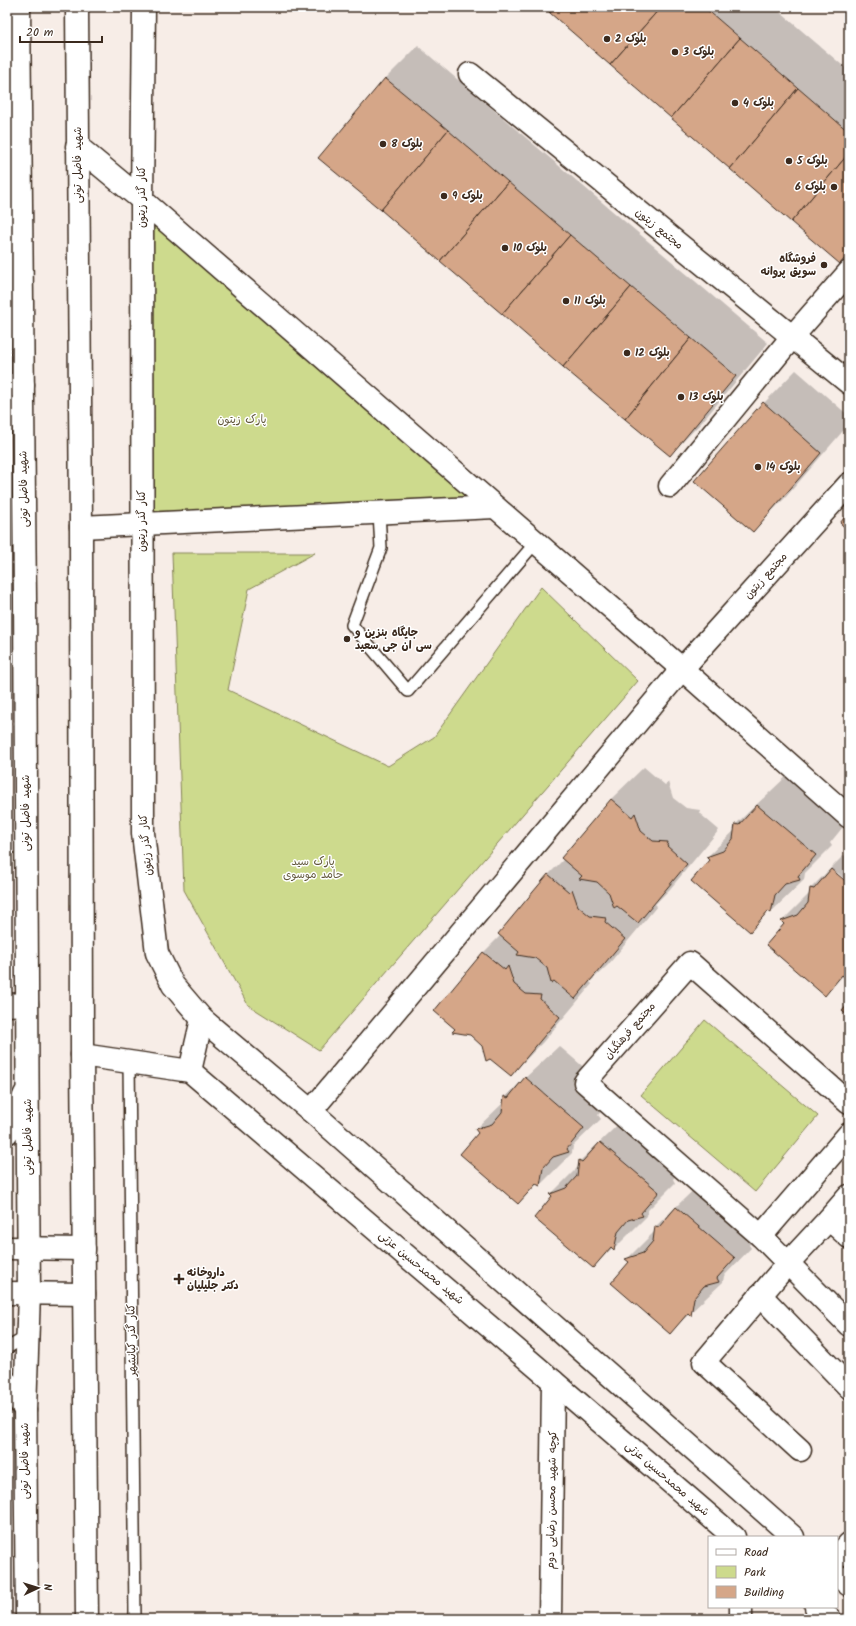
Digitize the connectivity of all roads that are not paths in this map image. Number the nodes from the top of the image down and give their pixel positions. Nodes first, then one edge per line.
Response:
1 (19, 7) edge
2 (77, 7) edge
3 (144, 7) edge
4 (470, 74) dead end
5 (77, 146) junction
6 (142, 200) junction
7 (849, 272) edge
8 (792, 338) junction
9 (849, 383) edge
10 (15, 385) edge
11 (849, 484) edge
12 (670, 486) dead end
13 (495, 506) junction
14 (379, 513) junction
15 (142, 526) junction
16 (81, 528) junction
17 (536, 542) junction
18 (682, 669) junction
19 (849, 817) edge
20 (17, 1005) edge
21 (202, 1019) junction
22 (82, 1054) junction
23 (129, 1062) junction
24 (190, 1071) junction
25 (28, 1087) junction
26 (849, 1103) edge
27 (311, 1111) junction
28 (7, 1133) edge
29 (849, 1134) edge
30 (849, 1196) edge
31 (829, 1219) junction
32 (761, 1236) junction
33 (849, 1238) edge
34 (18, 1248) edge
35 (84, 1249) junction
36 (788, 1263) junction
37 (7, 1293) edge
38 (29, 1293) junction
39 (84, 1294) junction
40 (760, 1295) junction
41 (849, 1325) edge
42 (28, 1336) junction
43 (7, 1348) edge
44 (554, 1381) junction
45 (7, 1383) edge
46 (849, 1387) edge
47 (25, 1410) junction
48 (800, 1450) dead end
49 (733, 1536) edge
50 (792, 1536) edge
51 (849, 1544) edge
52 (838, 1556) edge
53 (838, 1577) edge
54 (849, 1585) edge
55 (741, 1608) edge
56 (817, 1608) edge
57 (27, 1619) edge
58 (87, 1619) edge
59 (135, 1619) edge
60 (550, 1619) edge
61 (741, 1619) edge
62 (830, 1619) edge

1 - 10 main road, شهید فاضل تونی
2 - 5 main road, شهید فاضل تونی
3 - 6 main road, کنار گذر زیتون
4 - 8 main road, مجتمع زیتون
5 - 6 main road
5 - 16 main road, شهید فاضل تونی
6 - 13 main road
6 - 15 main road, کنار گذر زیتون
7 - 8 main road
8 - 9 main road, مجتمع زیتون
8 - 12 main road
10 - 20 main road, شهید فاضل تونی
11 - 18 main road, مجتمع زیتون
13 - 14 main road
13 - 17 main road
14 - 15 main road
14 - 17 lane
15 - 16 main road
15 - 21 main road, کنار گذر زیتون
16 - 22 main road, شهید فاضل تونی
17 - 18 main road
18 - 19 main road
18 - 27 main road, مجتمع زیتون
20 - 25 main road, شهید فاضل تونی
21 - 24 main road
21 - 27 main road
22 - 23 main road
22 - 35 main road, شهید فاضل تونی
23 - 24 main road
23 - 59 lane, کنار گذر کیانشهر
24 - 44 main road, شهید محمدحسین عزتی
25 - 28 main road
25 - 34 main road, شهید فاضل تونی
26 - 32 main road, مجتمع فرهنگیان
27 - 50 main road
29 - 32 main road
30 - 31 main road
31 - 33 main road
31 - 36 main road
32 - 36 main road, مجتمع فرهنگیان
34 - 35 main road
34 - 38 main road, شهید فاضل تونی
35 - 39 main road, شهید فاضل تونی
36 - 40 main road
36 - 41 main road, مجتمع فرهنگیان
37 - 38 main road
38 - 39 main road
38 - 42 main road, شهید فاضل تونی
39 - 58 main road, شهید فاضل تونی
40 - 46 main road
40 - 48 main road
42 - 43 lane
42 - 47 main road, شهید فاضل تونی
44 - 49 main road, شهید محمدحسین عزتی
44 - 60 main road, کوچه شهید محسن رضایی دوم
45 - 47 main road
47 - 57 main road, شهید فاضل تونی
51 - 52 main road
53 - 54 main road
55 - 61 main road
56 - 62 main road

